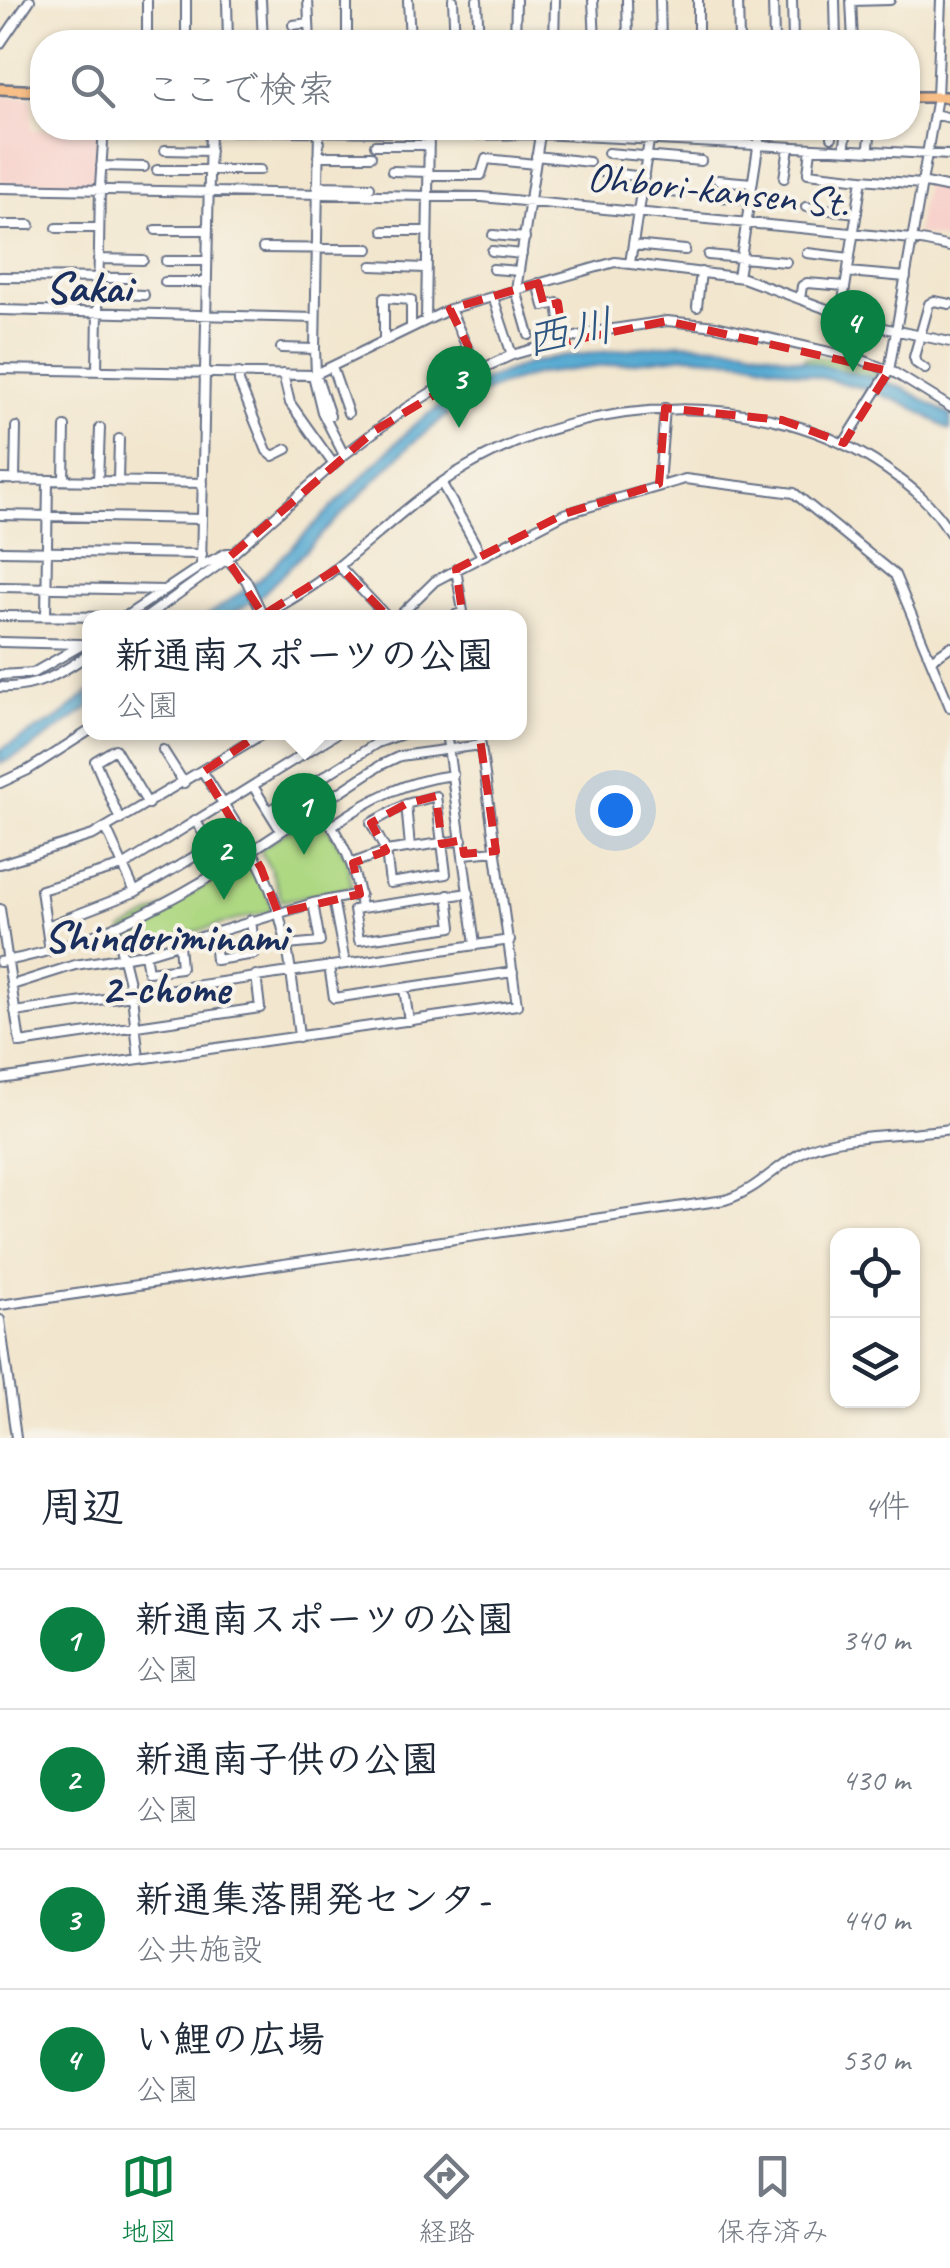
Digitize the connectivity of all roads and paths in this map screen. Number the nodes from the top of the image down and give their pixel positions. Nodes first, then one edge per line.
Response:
1 (30, 0) edge
2 (146, 0) edge
3 (186, 0) edge
4 (227, 0) edge
5 (261, 0) edge
6 (308, 0) edge
7 (347, 0) edge
8 (408, 0) edge
9 (453, 0) edge
10 (477, 0) edge
11 (516, 0) edge
12 (555, 0) edge
13 (594, 0) edge
14 (627, 0) edge
15 (660, 0) edge
16 (698, 0) edge
17 (738, 0) edge
18 (774, 0) edge
19 (792, 0) edge
20 (834, 0) edge
21 (890, 0) edge
22 (940, 0) edge
23 (851, 1) edge
24 (309, 24) junction
25 (293, 25) dead end
26 (147, 30) edge
27 (186, 30) edge
28 (228, 30) edge
29 (262, 30) edge
30 (309, 30) edge
31 (348, 30) edge
32 (409, 30) edge
33 (454, 30) edge
34 (478, 30) edge
35 (515, 30) edge
36 (554, 30) edge
37 (594, 30) edge
38 (628, 30) edge
39 (661, 30) edge
40 (698, 30) edge
41 (739, 30) edge
42 (774, 30) edge
43 (793, 30) edge
44 (835, 30) edge
45 (852, 30) edge
46 (0, 44) edge
47 (938, 76) junction
48 (950, 76) edge
49 (3, 88) edge
50 (30, 90) edge
51 (920, 97) edge
52 (938, 97) junction
53 (950, 98) edge
54 (934, 114) junction
55 (950, 118) edge
56 (103, 140) edge
57 (210, 140) edge
58 (319, 140) edge
59 (402, 140) edge
60 (428, 140) edge
61 (539, 140) edge
62 (649, 140) joint
63 (759, 140) edge
64 (846, 140) edge
65 (870, 140) edge
66 (845, 144) dead end
67 (375, 145) dead end
68 (758, 146) junction
69 (869, 146) dead end
70 (789, 148) junction
71 (811, 149) junction
72 (165, 150) dead end
73 (210, 150) junction
74 (608, 153) dead end
75 (950, 155) edge
76 (318, 156) junction
77 (370, 156) dead end
78 (926, 156) junction
79 (646, 158) junction
80 (536, 160) junction
81 (588, 162) dead end
82 (700, 162) dead end
83 (101, 166) junction
84 (144, 167) dead end
85 (157, 170) dead end
86 (209, 170) junction
87 (260, 170) dead end
88 (392, 172) dead end
89 (602, 172) dead end
90 (428, 173) junction
91 (644, 177) junction
92 (784, 178) dead end
93 (718, 180) dead end
94 (862, 180) junction
95 (752, 183) junction
96 (921, 183) junction
97 (370, 187) dead end
98 (0, 188) edge
99 (950, 188) edge
100 (317, 189) junction
101 (100, 190) junction
102 (642, 190) junction
103 (208, 192) junction
104 (683, 192) dead end
105 (427, 196) junction
106 (720, 197) dead end
107 (750, 199) junction
108 (530, 201) junction
109 (806, 207) dead end
110 (639, 212) junction
111 (857, 213) junction
112 (0, 224) edge
113 (746, 224) junction
114 (30, 225) dead end
115 (57, 228) dead end
116 (99, 228) junction
117 (156, 230) dead end
118 (208, 230) junction
119 (384, 231) dead end
120 (426, 231) junction
121 (854, 234) junction
122 (493, 235) dead end
123 (524, 238) junction
124 (912, 240) junction
125 (634, 245) junction
126 (263, 248) dead end
127 (950, 248) edge
128 (316, 249) junction
129 (370, 249) dead end
130 (685, 250) dead end
131 (492, 251) dead end
132 (807, 253) dead end
133 (522, 254) junction
134 (708, 255) dead end
135 (740, 258) junction
136 (850, 258) junction
137 (98, 259) junction
138 (143, 260) dead end
139 (207, 261) junction
140 (166, 262) dead end
141 (786, 262) dead end
142 (630, 263) junction
143 (372, 266) dead end
144 (425, 268) junction
145 (493, 269) dead end
146 (519, 271) junction
147 (701, 272) junction
148 (848, 272) junction
149 (0, 277) edge
150 (738, 277) junction
151 (906, 277) junction
152 (129, 278) dead end
153 (98, 279) junction
154 (165, 282) dead end
155 (207, 282) junction
156 (538, 283) junction
157 (845, 286) junction
158 (516, 290) junction
159 (98, 293) junction
160 (144, 295) dead end
161 (492, 297) junction
162 (800, 299) junction
163 (950, 304) edge
164 (697, 307) dead end
165 (450, 309) junction
166 (0, 310) edge
167 (98, 312) junction
168 (841, 314) junction
169 (206, 316) junction
170 (315, 318) junction
171 (426, 320) junction
172 (411, 328) junction
173 (897, 331) junction
174 (529, 335) dead end
175 (921, 336) junction
176 (384, 341) junction
177 (950, 342) edge
178 (563, 343) junction
179 (281, 348) dead end
180 (314, 349) junction
181 (512, 355) junction
182 (332, 367) junction
183 (925, 368) dead end
184 (0, 369) edge
185 (97, 370) junction
186 (476, 370) junction
187 (206, 373) junction
188 (240, 374) junction
189 (284, 374) junction
190 (314, 375) junction
191 (886, 375) junction
192 (950, 407) edge
193 (665, 408) junction
194 (348, 414) dead end
195 (330, 416) dead end
196 (16, 427) dead end
197 (65, 427) dead end
198 (100, 428) dead end
199 (119, 439) dead end
200 (844, 443) junction
201 (287, 449) dead end
202 (344, 456) junction
203 (334, 465) junction
204 (0, 479) edge
205 (15, 480) junction
206 (48, 480) junction
207 (64, 480) junction
208 (98, 480) junction
209 (118, 481) junction
210 (203, 482) junction
211 (442, 484) junction
212 (659, 484) junction
213 (0, 515) edge
214 (48, 516) junction
215 (202, 519) junction
216 (950, 532) edge
217 (0, 550) edge
218 (48, 552) junction
219 (202, 554) junction
220 (231, 556) junction
221 (482, 556) junction
222 (201, 566) junction
223 (339, 566) junction
224 (456, 569) junction
225 (0, 587) edge
226 (47, 588) junction
227 (165, 590) junction
228 (135, 610) edge
229 (155, 610) edge
230 (258, 610) edge
231 (273, 610) edge
232 (380, 610) edge
233 (405, 610) edge
234 (462, 610) edge
235 (0, 616) edge
236 (46, 616) junction
237 (82, 616) edge
238 (0, 642) edge
239 (82, 642) edge
240 (82, 645) edge
241 (950, 647) edge
242 (82, 659) edge
243 (931, 660) junction
244 (0, 676) edge
245 (0, 688) edge
246 (950, 707) edge
247 (82, 735) edge
248 (253, 740) edge
249 (326, 740) edge
250 (376, 740) edge
251 (385, 740) edge
252 (447, 740) edge
253 (480, 740) edge
254 (377, 743) junction
255 (481, 745) junction
256 (448, 749) junction
257 (163, 750) dead end
258 (203, 772) junction
259 (453, 775) junction
260 (0, 783) edge
261 (184, 783) junction
262 (253, 786) junction
263 (222, 803) junction
264 (148, 804) junction
265 (406, 804) junction
266 (317, 806) junction
267 (268, 811) junction
268 (120, 820) junction
269 (195, 820) junction
270 (333, 826) junction
271 (106, 828) junction
272 (280, 831) junction
273 (462, 840) junction
274 (442, 844) junction
275 (212, 846) junction
276 (410, 847) junction
277 (250, 850) junction
278 (496, 850) junction
279 (386, 852) junction
280 (464, 854) junction
281 (353, 863) junction
282 (0, 864) edge
283 (124, 866) junction
284 (224, 866) junction
285 (135, 892) junction
286 (469, 893) junction
287 (360, 894) junction
288 (448, 895) junction
289 (333, 899) junction
290 (313, 902) junction
291 (362, 908) junction
292 (0, 909) edge
293 (278, 913) junction
294 (250, 920) junction
295 (46, 926) junction
296 (115, 926) junction
297 (214, 931) junction
298 (510, 940) junction
299 (179, 944) junction
300 (475, 944) junction
301 (287, 945) junction
302 (50, 951) junction
303 (145, 954) junction
304 (125, 956) junction
305 (4, 961) edge
306 (345, 963) junction
307 (329, 966) junction
308 (291, 971) junction
309 (512, 972) junction
310 (256, 975) junction
311 (12, 985) junction
312 (404, 989) junction
313 (132, 994) junction
314 (15, 1012) junction
315 (409, 1022) junction
316 (136, 1026) junction
317 (298, 1036) junction
318 (140, 1058) junction
319 (0, 1079) edge
320 (950, 1128) edge
321 (0, 1305) edge
322 (0, 1320) edge
323 (16, 1438) edge

1 - 46 street
2 - 26 street
3 - 27 street
4 - 28 street
5 - 29 street
6 - 24 street
7 - 31 street
8 - 32 street
9 - 33 street
10 - 34 street
11 - 35 street
12 - 36 street
13 - 37 street
14 - 38 street
15 - 39 street
16 - 40 street
17 - 41 street
18 - 42 street
19 - 43 street
20 - 44 street
21 - 23 street
22 - 47 street
23 - 45 street
24 - 25 street
24 - 30 street
47 - 48 street
47 - 52 street
49 - 50 main road
51 - 52 main road
52 - 53 main road
52 - 54 street
54 - 55 street
54 - 78 street
56 - 83 street
57 - 73 street
58 - 76 street
59 - 67 street
60 - 90 street
61 - 80 street
62 - 68 street
62 - 79 street
63 - 68 street
64 - 66 street
65 - 69 street
68 - 70 street
68 - 95 street
70 - 71 street
70 - 92 street
71 - 78 street
71 - 94 street
72 - 73 street
73 - 86 street
74 - 79 street
75 - 78 street
76 - 77 street
76 - 100 street
78 - 96 street
79 - 82 street
79 - 91 street
80 - 81 street
80 - 90 street
80 - 108 street
83 - 84 street
83 - 101 street
85 - 86 street
86 - 87 street
86 - 103 street
88 - 90 street
89 - 91 street
90 - 105 street
91 - 102 street
93 - 95 street
94 - 96 street
94 - 111 street
95 - 107 street
96 - 99 street
96 - 124 street
97 - 100 street
98 - 101 street, Ohbori-kansen St.
100 - 103 street, Ohbori-kansen St.
100 - 105 street, Ohbori-kansen St.
100 - 128 street
101 - 103 street, Ohbori-kansen St.
101 - 116 street
102 - 104 street
102 - 110 street
103 - 118 street
105 - 108 street, Ohbori-kansen St.
105 - 120 street
106 - 107 street
107 - 113 street
108 - 110 street, Ohbori-kansen St.
108 - 123 street
109 - 111 street
110 - 113 street, Ohbori-kansen St.
110 - 125 street
111 - 121 street
112 - 114 street
113 - 121 street, Ohbori-kansen St.
113 - 135 street
115 - 116 street
116 - 137 street
117 - 118 street
118 - 139 street
119 - 120 street
120 - 144 street
121 - 124 street, Ohbori-kansen St.
121 - 136 street
122 - 123 street
123 - 133 street
124 - 127 street, Ohbori-kansen St.
124 - 151 street
125 - 130 street
125 - 142 street
126 - 128 street
128 - 129 street
128 - 170 street
131 - 133 street
132 - 136 street
133 - 146 street
134 - 135 street
135 - 141 street
135 - 150 street
136 - 148 street
137 - 138 street
137 - 153 street
139 - 140 street
139 - 155 street
142 - 147 street
142 - 156 street
143 - 144 street
144 - 171 street
145 - 146 street
146 - 158 street
147 - 150 street
147 - 164 street
148 - 151 street
148 - 157 street
149 - 153 street
150 - 162 street
151 - 173 street
152 - 153 street
153 - 159 street
154 - 155 street
155 - 169 street
156 - 158 street
156 - 178 street
157 - 162 street
157 - 168 street
158 - 161 street
158 - 174 street
159 - 160 street
159 - 167 street
161 - 165 street
161 - 181 street
162 - 168 street
163 - 175 street
165 - 171 street
165 - 186 street
166 - 167 street
167 - 169 street
167 - 185 street
168 - 173 street
169 - 170 street
169 - 187 street
170 - 180 street
171 - 172 street
172 - 176 street
172 - 176 street
173 - 175 street
173 - 191 street
175 - 177 street
175 - 183 street
176 - 182 street
178 - 181 street
178 - 191 street
179 - 180 street
180 - 190 street
181 - 186 street
182 - 190 street
182 - 194 street
184 - 185 street
185 - 187 street
186 - 202 street
187 - 188 street
187 - 210 street
188 - 189 street
188 - 201 street
189 - 190 street
189 - 203 street
190 - 195 street
190 - 202 street
191 - 192 street
191 - 200 street
193 - 200 street
193 - 211 street
193 - 212 street
196 - 205 street
197 - 207 street
198 - 208 street
199 - 209 street
200 - 216 street
202 - 203 street
203 - 220 street
204 - 205 street
205 - 206 street
206 - 207 street
206 - 214 street
207 - 208 street
208 - 209 street
209 - 210 street
210 - 215 street
211 - 221 street
211 - 223 street
212 - 221 street
212 - 243 street
213 - 214 street
214 - 215 street
214 - 218 street
215 - 219 street
217 - 218 street
218 - 219 street
218 - 226 street
219 - 222 street
220 - 222 street
220 - 229 street
220 - 230 street
221 - 224 street
222 - 227 street
223 - 231 street
223 - 232 street
224 - 233 street
224 - 234 street
225 - 226 street
226 - 227 street
226 - 236 street
227 - 228 street
235 - 236 street
236 - 237 street
238 - 239 street
240 - 244 street
241 - 243 street
242 - 245 street
243 - 246 street
247 - 260 street
248 - 258 street
249 - 262 street
250 - 254 street
251 - 254 street
252 - 256 street
253 - 255 street
254 - 267 street
255 - 256 street
255 - 278 street
256 - 259 street
256 - 266 street
257 - 261 street
258 - 261 street
258 - 263 street
259 - 270 street
259 - 273 street
261 - 264 street
262 - 263 street
262 - 267 street
263 - 269 street
263 - 277 street
264 - 268 street
264 - 268 street
265 - 274 street
265 - 276 street
265 - 279 street
266 - 270 street
266 - 272 street
267 - 272 street
268 - 271 street
269 - 275 street
269 - 283 street
270 - 281 street
271 - 282 street
271 - 283 street
272 - 277 street
273 - 274 street
273 - 280 street
274 - 276 street
274 - 279 street
275 - 284 street
275 - 285 street
276 - 279 street
277 - 284 street
277 - 293 street
278 - 280 street
278 - 298 street
279 - 281 street
280 - 286 street
281 - 287 street
283 - 285 street
283 - 295 street
284 - 296 street
285 - 295 street
286 - 288 street
286 - 300 street
287 - 289 street
287 - 291 street
288 - 291 street
288 - 291 street
289 - 290 street
289 - 306 street
290 - 293 street
290 - 301 street
292 - 305 street
293 - 294 street
293 - 301 street
294 - 297 street
294 - 297 street
295 - 302 street
296 - 302 street
296 - 304 street
297 - 299 street
298 - 300 street
298 - 309 street
299 - 303 street
299 - 303 street
300 - 306 street
301 - 308 street
302 - 305 street
303 - 304 street
304 - 311 street
304 - 313 street
305 - 311 street
306 - 307 street
307 - 308 street
307 - 312 street
308 - 310 street
308 - 317 street
309 - 312 street
309 - 315 street
310 - 313 street
310 - 316 street
311 - 314 street
312 - 315 street
313 - 314 street
313 - 316 street
314 - 316 street
315 - 317 street
316 - 318 street
317 - 318 street
318 - 319 street
320 - 321 street
322 - 323 street

